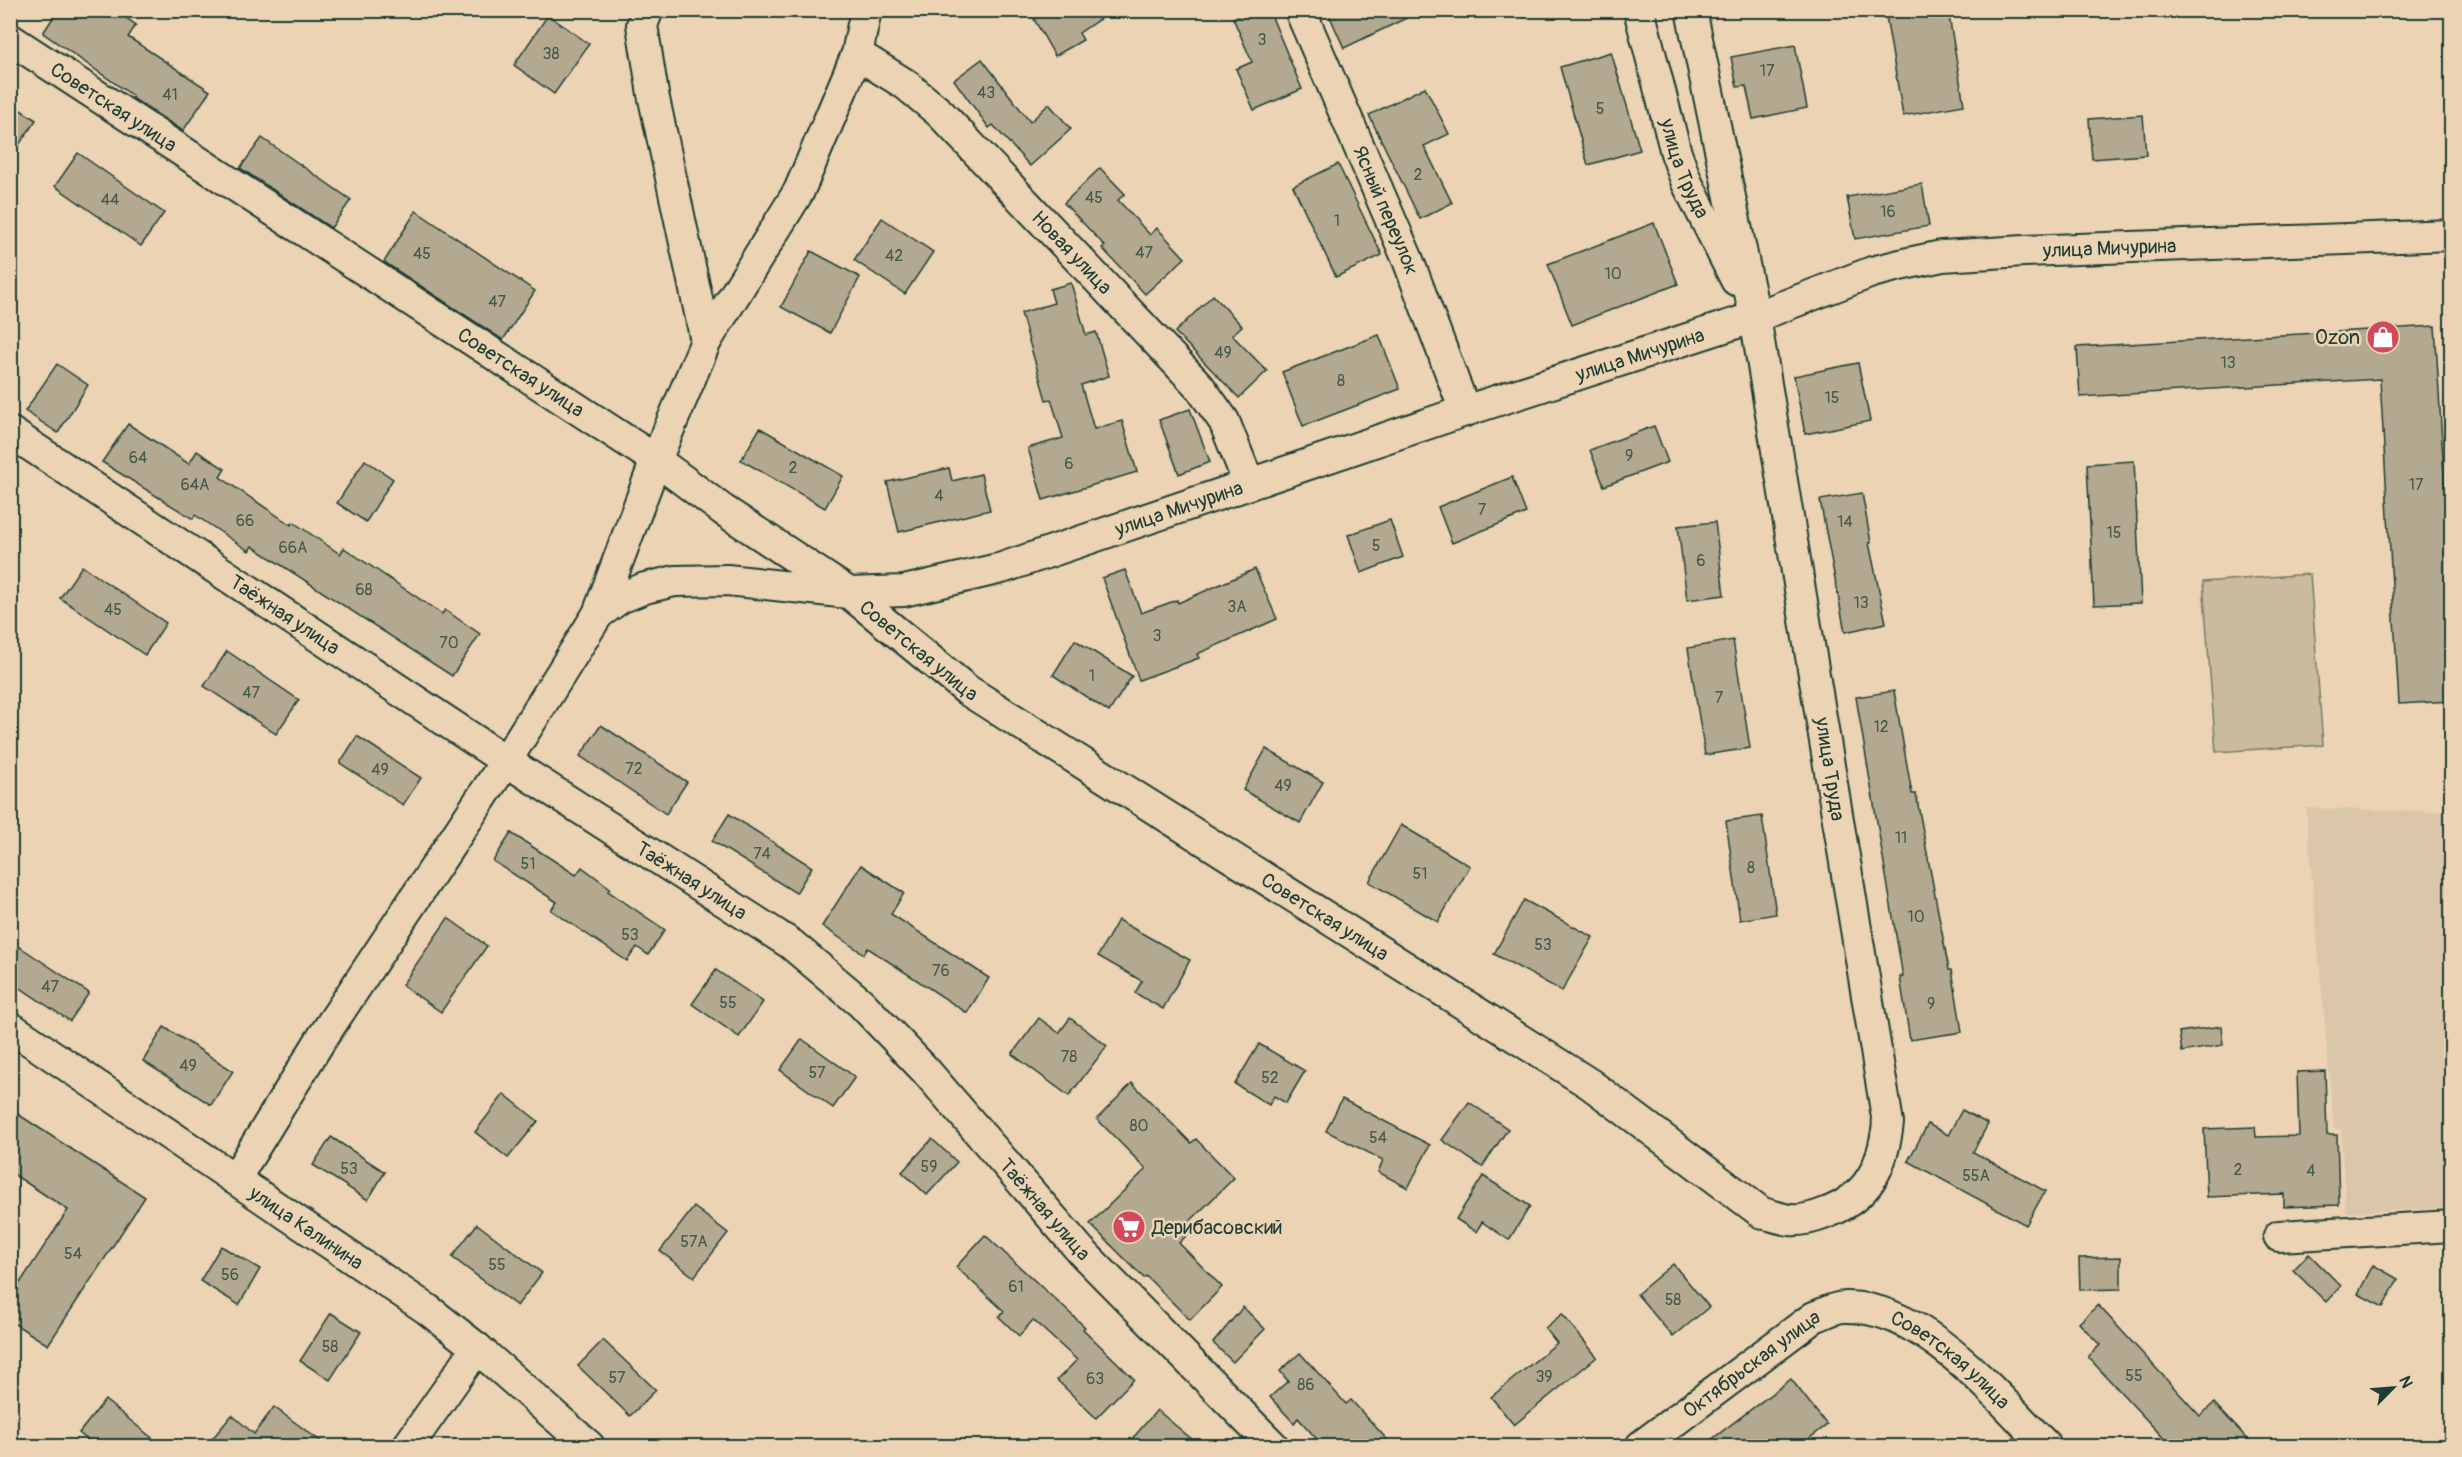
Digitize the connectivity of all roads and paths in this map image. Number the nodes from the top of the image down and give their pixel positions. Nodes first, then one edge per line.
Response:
1 (866, 10) edge
2 (1300, 10) edge
3 (1639, 10) edge
4 (1691, 10) edge
5 (637, 15) edge
6 (10, 39) edge
7 (857, 54) junction
8 (2451, 235) edge
9 (1755, 317) junction
10 (706, 341) junction
11 (1465, 411) junction
12 (10, 432) edge
13 (656, 460) junction
14 (1249, 484) junction
15 (849, 592) junction
16 (598, 614) junction
17 (506, 761) junction
18 (10, 1027) edge
19 (235, 1179) junction
20 (1842, 1207) joint
21 (2451, 1226) edge
22 (2279, 1236) dead end
23 (1874, 1309) joint
24 (477, 1348) junction
25 (408, 1446) edge
26 (589, 1446) edge
27 (1273, 1446) edge
28 (1641, 1446) edge
29 (2046, 1446) edge

1 - 7 street
2 - 11 street, Ясный переулок
3 - 9 street, улица Труда
4 - 9 street, улица Труда
5 - 10 street
6 - 13 street, Советская улица
7 - 10 street
7 - 14 street, Новая улица
8 - 9 street, улица Мичурина
9 - 11 street, улица Мичурина
9 - 20 street, улица Труда
10 - 13 street
11 - 14 street, улица Мичурина
12 - 17 street, Таёжная улица
13 - 15 street, Советская улица
13 - 16 street
14 - 15 street, улица Мичурина
15 - 16 street, улица Мичурина
15 - 20 street, Советская улица
16 - 17 street
17 - 19 street
17 - 27 street, Таёжная улица
18 - 19 street, улица Калинина
19 - 24 street, улица Калинина
21 - 22 street
23 - 28 street, Октябрьская улица
23 - 29 street, Советская улица
24 - 25 street
24 - 26 street, улица Калинина

